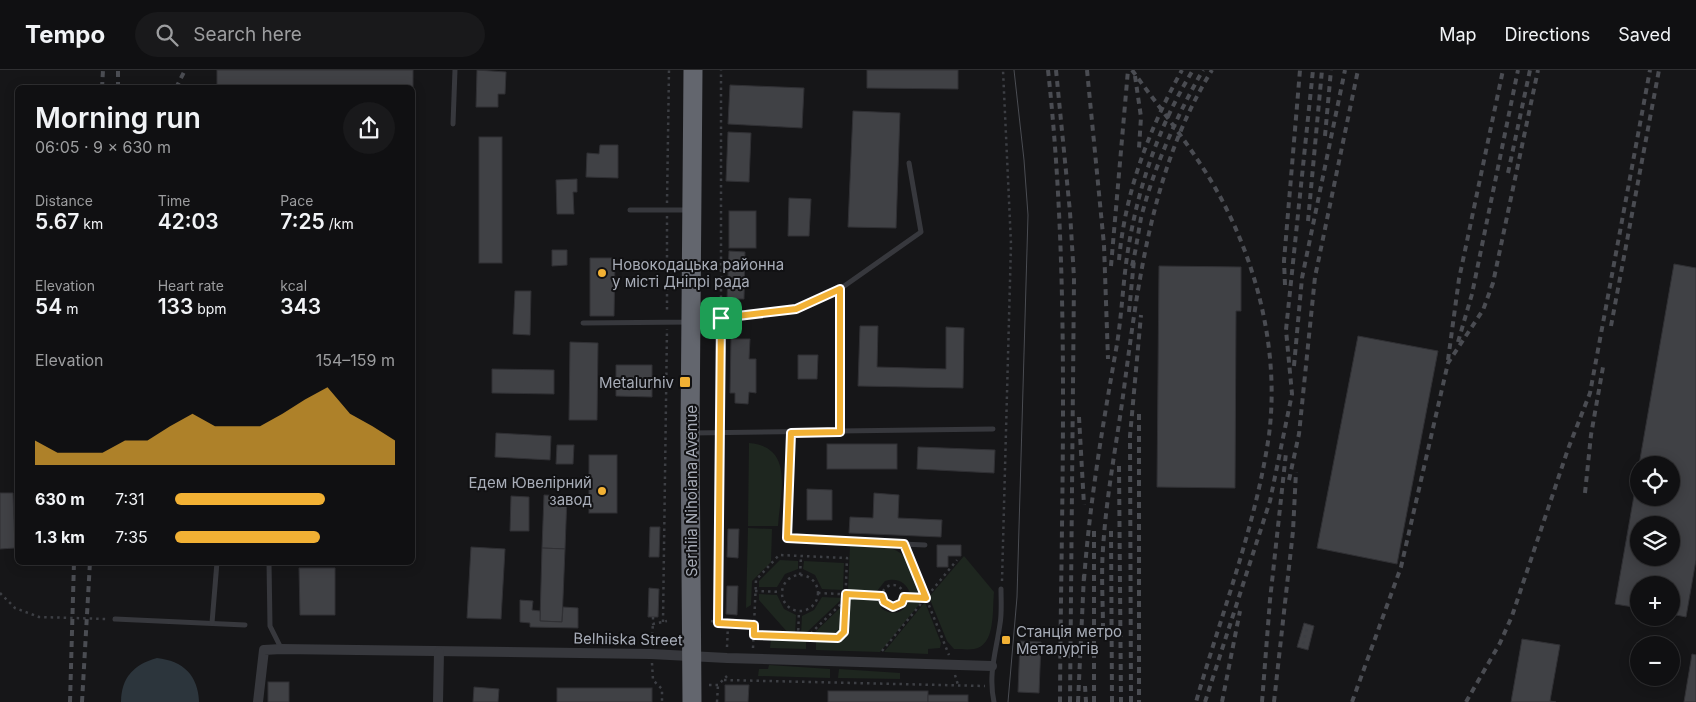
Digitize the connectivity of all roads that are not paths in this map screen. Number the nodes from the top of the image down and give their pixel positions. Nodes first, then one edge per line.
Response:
1 (455, 70) edge
2 (693, 70) edge
3 (453, 124) dead end
4 (909, 163) dead end
5 (630, 210) dead end
6 (693, 210) junction
7 (840, 289) junction
8 (692, 322) junction
9 (583, 323) dead end
10 (993, 429) dead end
11 (840, 432) junction
12 (690, 433) junction
13 (791, 433) junction
14 (925, 545) dead end
15 (218, 565) edge
16 (269, 565) edge
17 (1001, 589) road end
18 (116, 619) dead end
19 (212, 623) junction
20 (245, 625) dead end
21 (281, 649) junction
22 (439, 652) junction
23 (692, 656) junction
24 (992, 666) junction
25 (258, 702) edge
26 (438, 702) edge
27 (692, 702) edge
28 (994, 702) edge

1 - 3 lane
2 - 6 highway, Serhiia Nihoiana Avenue
4 - 7 lane
5 - 6 lane
6 - 8 highway, Serhiia Nihoiana Avenue
7 - 8 lane
7 - 11 lane
8 - 9 lane
8 - 12 highway, Serhiia Nihoiana Avenue
10 - 11 lane
11 - 13 lane
12 - 13 lane
12 - 23 highway, Serhiia Nihoiana Avenue
13 - 14 lane
15 - 19 lane
16 - 21 lane
17 - 24 lane
18 - 19 lane
19 - 20 lane
21 - 22 street, Belhiiska Street
21 - 25 street, Belhiiska Street
22 - 23 street, Belhiiska Street
22 - 26 street
23 - 24 street, Belhiiska Street
23 - 27 highway, Serhiia Nihoiana Avenue
24 - 28 lane

